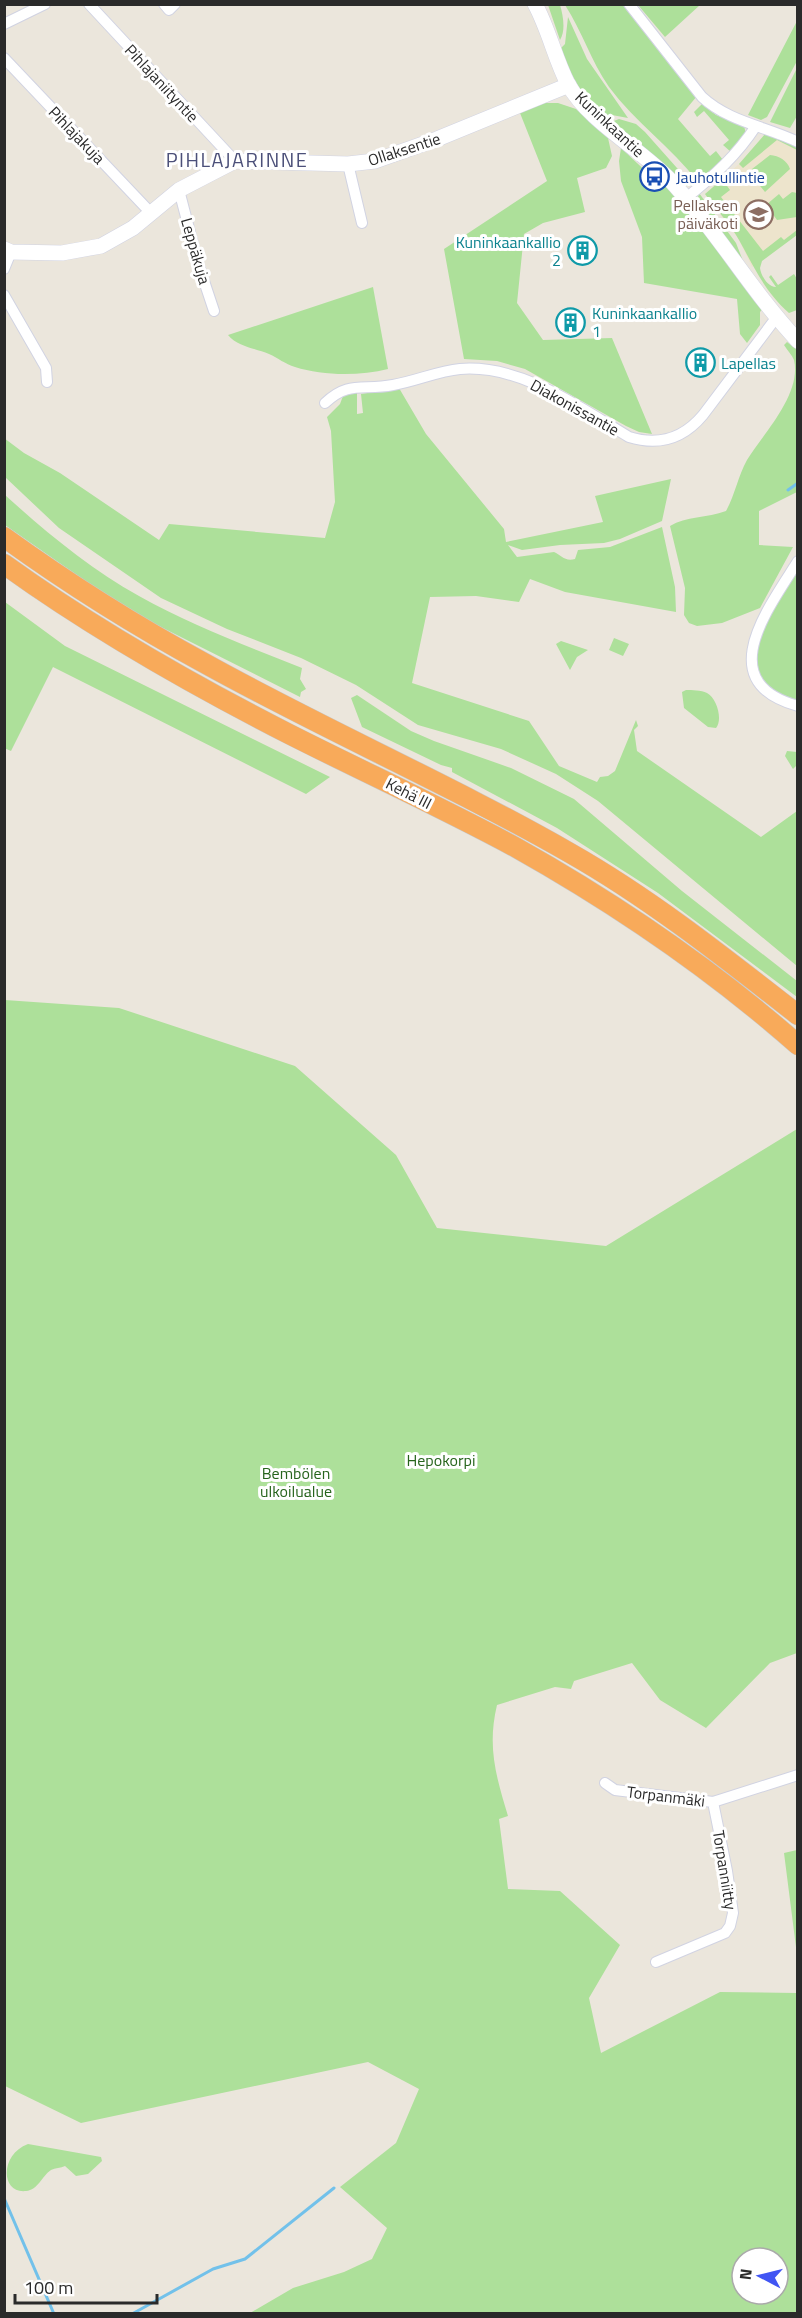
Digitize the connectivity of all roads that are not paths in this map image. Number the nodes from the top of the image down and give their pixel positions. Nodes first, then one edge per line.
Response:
1 (45, 4) edge
2 (89, 4) edge
3 (164, 4) edge
4 (175, 4) edge
5 (535, 4) edge
6 (629, 4) edge
7 (4, 24) edge
8 (4, 58) edge
9 (569, 85) junction
10 (756, 126) junction
11 (798, 142) edge
12 (235, 161) junction
13 (348, 164) junction
14 (179, 190) junction
15 (686, 198) junction
16 (150, 212) junction
17 (362, 223) dead end
18 (8, 250) edge
19 (4, 269) edge
20 (4, 295) edge
21 (214, 311) dead end
22 (776, 318) junction
23 (798, 341) edge
24 (47, 382) dead end
25 (325, 403) dead end
26 (4, 537) edge
27 (798, 561) edge
28 (4, 564) edge
29 (798, 706) edge
30 (798, 1016) edge
31 (798, 1045) edge
32 (798, 1775) edge
33 (605, 1783) dead end
34 (712, 1802) junction
35 (656, 1962) dead end

1 - 7 street
2 - 12 street, Pihlajaniityntie
3 - 4 street
5 - 9 street, Kuninkaantie
6 - 10 street
8 - 16 street, Pihlajakuja
9 - 13 street, Ollaksentie
9 - 15 street, Kuninkaantie
10 - 11 street
10 - 15 street
12 - 13 street, Ollaksentie
12 - 14 street, Ollaksentie
13 - 17 street
14 - 16 street, Ollaksentie
14 - 21 street, Leppäkuja
15 - 22 street, Kuninkaantie
16 - 18 street, Ollaksentie
18 - 19 street
20 - 24 street
22 - 23 street, Kuninkaantie
22 - 25 street, Diakonissantie
26 - 30 highway, Kehä III
27 - 29 street
28 - 31 highway, Kehä III
32 - 34 street, Torpanmäki
33 - 34 street, Torpanmäki
34 - 35 street, Torpanniitty

